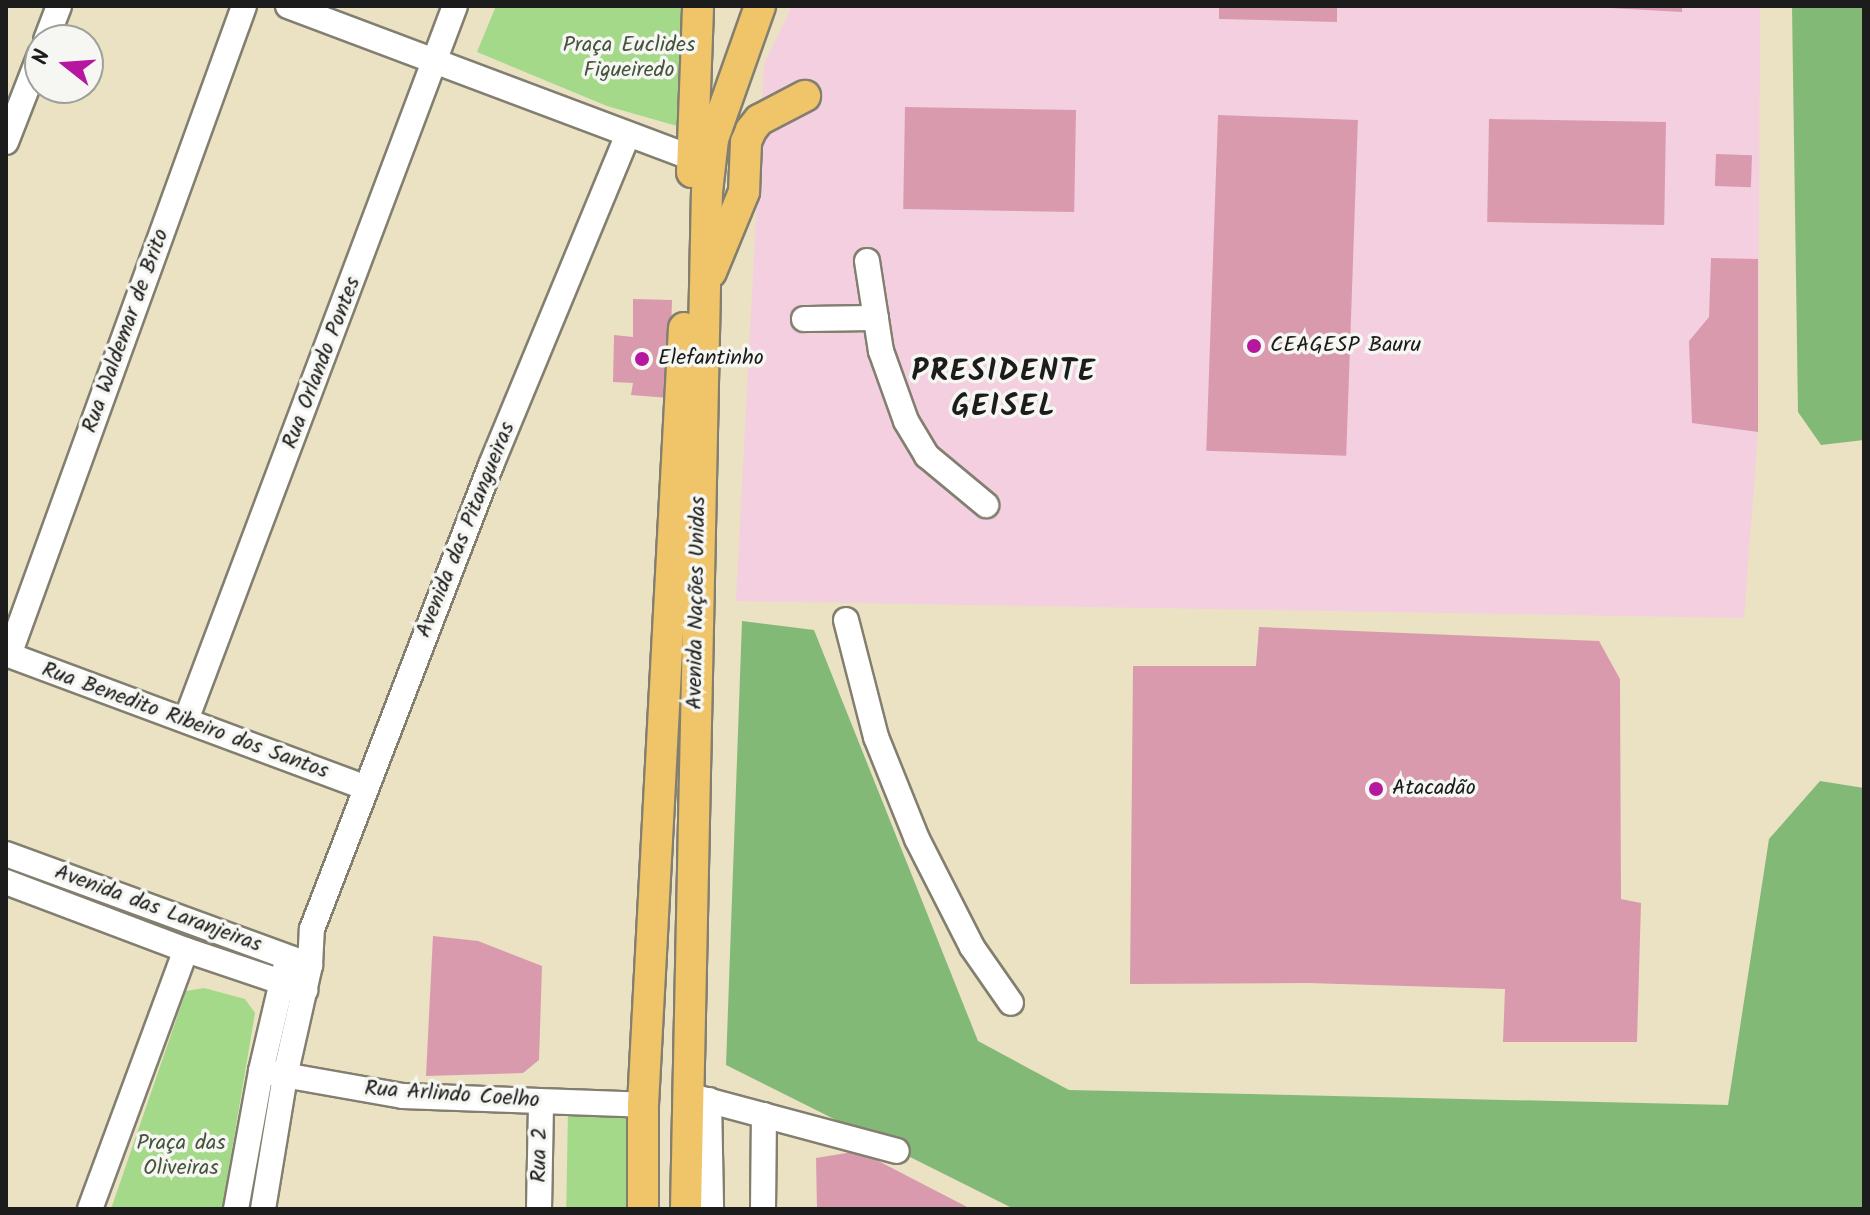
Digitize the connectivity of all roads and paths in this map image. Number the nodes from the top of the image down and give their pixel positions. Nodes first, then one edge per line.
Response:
1 (244, 6) edge
2 (288, 6) edge
3 (455, 6) edge
4 (698, 6) edge
5 (760, 6) edge
6 (436, 63) junction
7 (24, 96) edge
8 (805, 96) dead end
9 (628, 135) junction
10 (6, 142) edge
11 (692, 158) junction
12 (867, 261) dead end
13 (704, 288) junction
14 (876, 318) junction
15 (804, 319) dead end
16 (986, 505) dead end
17 (846, 620) dead end
18 (7, 655) edge
19 (186, 720) junction
20 (364, 787) junction
21 (6, 854) edge
22 (9, 891) edge
23 (186, 950) junction
24 (299, 961) junction
25 (281, 982) junction
26 (305, 990) junction
27 (1011, 1003) dead end
28 (261, 1071) junction
29 (285, 1076) junction
30 (698, 1097) junction
31 (541, 1102) junction
32 (643, 1105) junction
33 (764, 1115) junction
34 (897, 1151) dead end
35 (90, 1209) edge
36 (236, 1209) edge
37 (263, 1209) edge
38 (539, 1209) edge
39 (643, 1209) edge
40 (686, 1209) edge
41 (711, 1209) edge
42 (763, 1209) edge

1 - 18 street, Rua Waldemar de Brito
2 - 6 street
3 - 6 street, Rua Orlando Pontes
4 - 11 main road, Avenida Nações Unidas
5 - 13 main road, Avenida Nações Unidas
6 - 9 street
6 - 19 street, Rua Orlando Pontes
7 - 10 street
8 - 13 main road
9 - 11 street
9 - 20 street, Avenida das Pitangueiras
11 - 32 main road, Avenida Nações Unidas
12 - 14 street
13 - 30 main road, Avenida Nações Unidas
14 - 15 street
14 - 16 street
17 - 27 street
18 - 19 street, Rua Benedito Ribeiro dos Santos
19 - 20 street, Rua Benedito Ribeiro dos Santos
20 - 24 street, Avenida das Pitangueiras
21 - 24 street, Avenida das Laranjeiras
22 - 23 street, Avenida das Laranjeiras
23 - 25 street, Avenida das Laranjeiras
23 - 35 street
24 - 25 street, Avenida das Pitangueiras
24 - 26 street, Avenida das Pitangueiras
25 - 26 street, Avenida das Laranjeiras
25 - 28 street, Avenida das Pitangueiras
26 - 29 street, Avenida das Pitangueiras
28 - 29 street, Rua Arlindo Coelho
28 - 36 street, Avenida das Pitangueiras
29 - 31 street, Rua Arlindo Coelho
29 - 37 street, Avenida das Pitangueiras
30 - 33 street
30 - 40 main road, Avenida Nações Unidas
30 - 41 street
31 - 32 street, Rua Arlindo Coelho
31 - 38 street, Rua 2
32 - 39 main road, Avenida Nações Unidas
33 - 34 street
33 - 42 street

